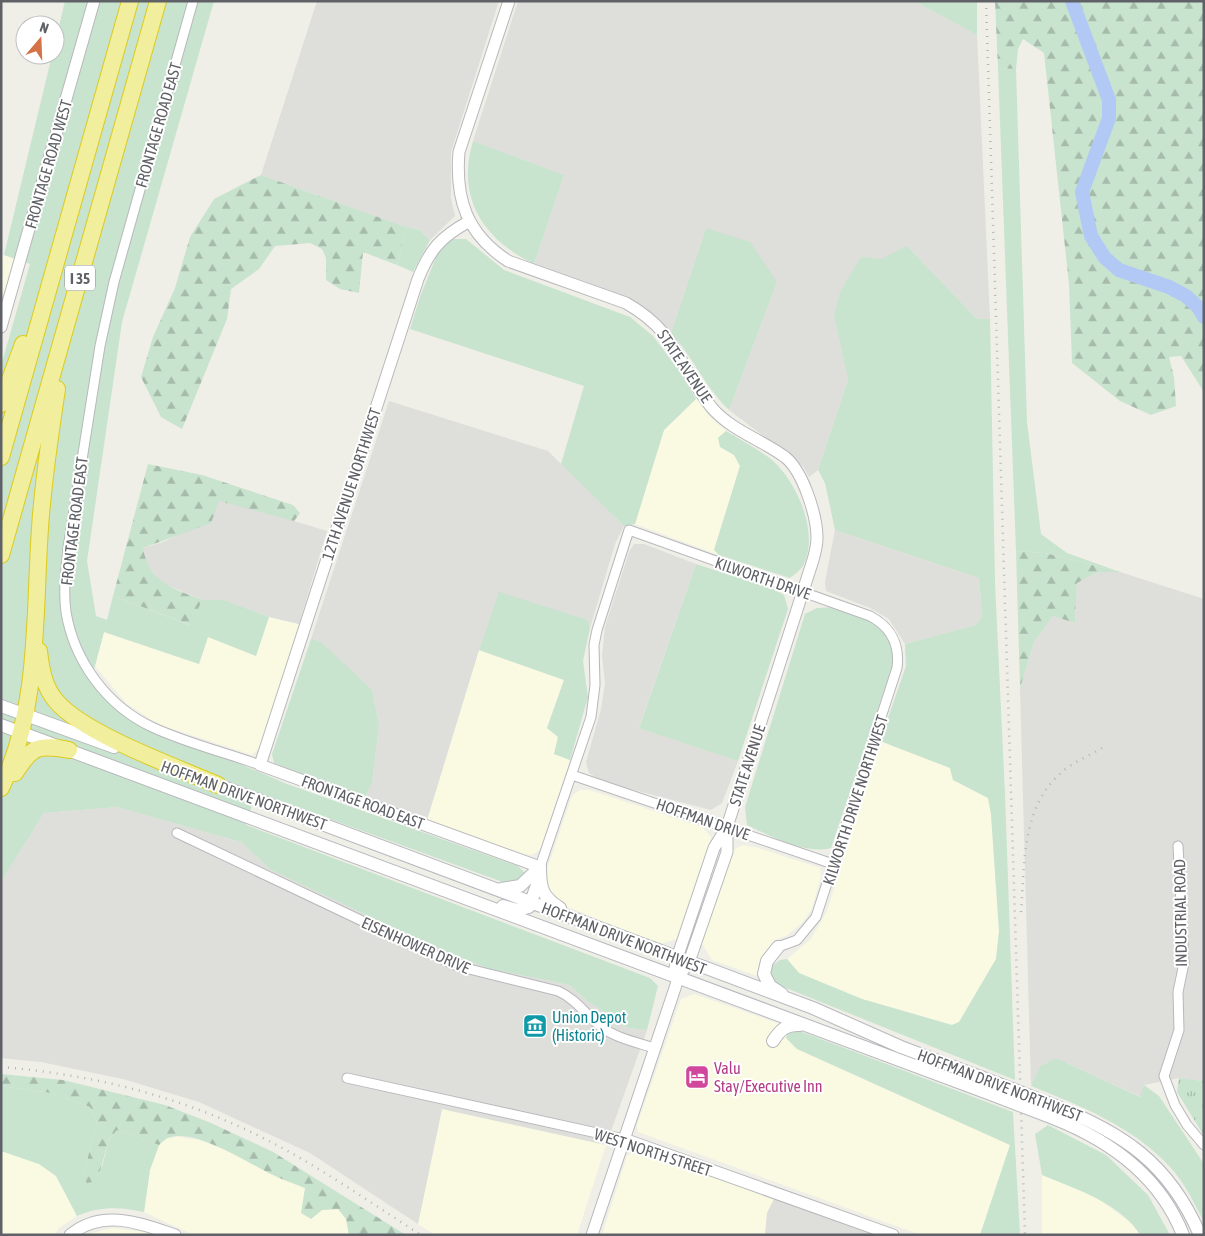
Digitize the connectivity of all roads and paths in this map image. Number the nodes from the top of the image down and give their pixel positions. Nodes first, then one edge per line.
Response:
1 (94, 1) edge
2 (130, 1) edge
3 (158, 1) edge
4 (193, 1) edge
5 (509, 1) edge
6 (468, 222) junction
7 (59, 251) junction
8 (82, 271) junction
9 (1, 327) edge
10 (1, 404) edge
11 (1, 457) edge
12 (1, 555) edge
13 (803, 592) junction
14 (36, 613) junction
15 (892, 635) joint
16 (1, 706) edge
17 (25, 715) junction
18 (1, 726) edge
19 (22, 733) junction
20 (69, 750) junction
21 (260, 765) junction
22 (572, 775) junction
23 (218, 785) junction
24 (1, 788) edge
25 (1, 797) edge
26 (727, 827) junction
27 (177, 833) dead end
28 (1178, 846) dead end
29 (833, 864) junction
30 (540, 872) junction
31 (414, 879) junction
32 (490, 887) junction
33 (532, 903) junction
34 (584, 922) junction
35 (778, 947) joint
36 (677, 958) junction
37 (690, 962) junction
38 (678, 978) junction
39 (757, 1008) junction
40 (813, 1008) junction
41 (806, 1025) junction
42 (654, 1048) junction
43 (347, 1078) dead end
44 (624, 1139) junction
45 (1204, 1145) edge
46 (888, 1234) edge
47 (70, 1235) edge
48 (175, 1235) edge
49 (592, 1235) edge
50 (1183, 1235) edge
51 (1200, 1235) edge

1 - 9 street, FRONTAGE ROAD WEST
2 - 7 highway, I 35
3 - 8 highway, I 35
4 - 21 street, FRONTAGE ROAD EAST
5 - 6 street, STATE AVENUE
6 - 13 street, STATE AVENUE
6 - 21 street, 12TH AVENUE NORTHWEST
7 - 10 highway
7 - 11 highway, I 35
8 - 12 highway, I 35
8 - 14 highway
13 - 15 street, KILWORTH DRIVE
13 - 22 street, KILWORTH DRIVE
13 - 26 street, STATE AVENUE
14 - 17 highway
14 - 23 highway
15 - 29 street, KILWORTH DRIVE NORTHWEST
16 - 17 main road, HOFFMAN DRIVE NORTHWEST
17 - 19 highway
17 - 23 main road, HOFFMAN DRIVE NORTHWEST
18 - 19 main road, HOFFMAN DRIVE NORTHWEST
19 - 20 main road, HOFFMAN DRIVE NORTHWEST
19 - 24 highway
20 - 25 highway
20 - 31 main road, HOFFMAN DRIVE NORTHWEST
21 - 30 street, FRONTAGE ROAD EAST
22 - 26 street, HOFFMAN DRIVE
22 - 30 street
23 - 32 main road, HOFFMAN DRIVE NORTHWEST
26 - 29 street, HOFFMAN DRIVE
26 - 36 street
26 - 37 street
27 - 42 street, EISENHOWER DRIVE
28 - 45 street, INDUSTRIAL ROAD
29 - 35 street, KILWORTH DRIVE NORTHWEST
30 - 32 main road
30 - 33 main road
30 - 34 main road
31 - 33 main road
31 - 38 main road, HOFFMAN DRIVE NORTHWEST
32 - 33 main road, HOFFMAN DRIVE NORTHWEST
33 - 34 main road, HOFFMAN DRIVE NORTHWEST
34 - 36 main road, HOFFMAN DRIVE NORTHWEST
35 - 40 main road
36 - 37 main road, HOFFMAN DRIVE NORTHWEST
36 - 38 street
37 - 38 street
37 - 40 main road, HOFFMAN DRIVE NORTHWEST
38 - 39 main road, HOFFMAN DRIVE NORTHWEST
38 - 42 street
39 - 41 main road, HOFFMAN DRIVE NORTHWEST
39 - 41 main road
40 - 51 main road, HOFFMAN DRIVE NORTHWEST, bridge
41 - 50 main road, HOFFMAN DRIVE NORTHWEST, bridge
42 - 44 street
43 - 44 street, WEST NORTH STREET
44 - 46 street, WEST NORTH STREET
44 - 49 street
47 - 48 street

